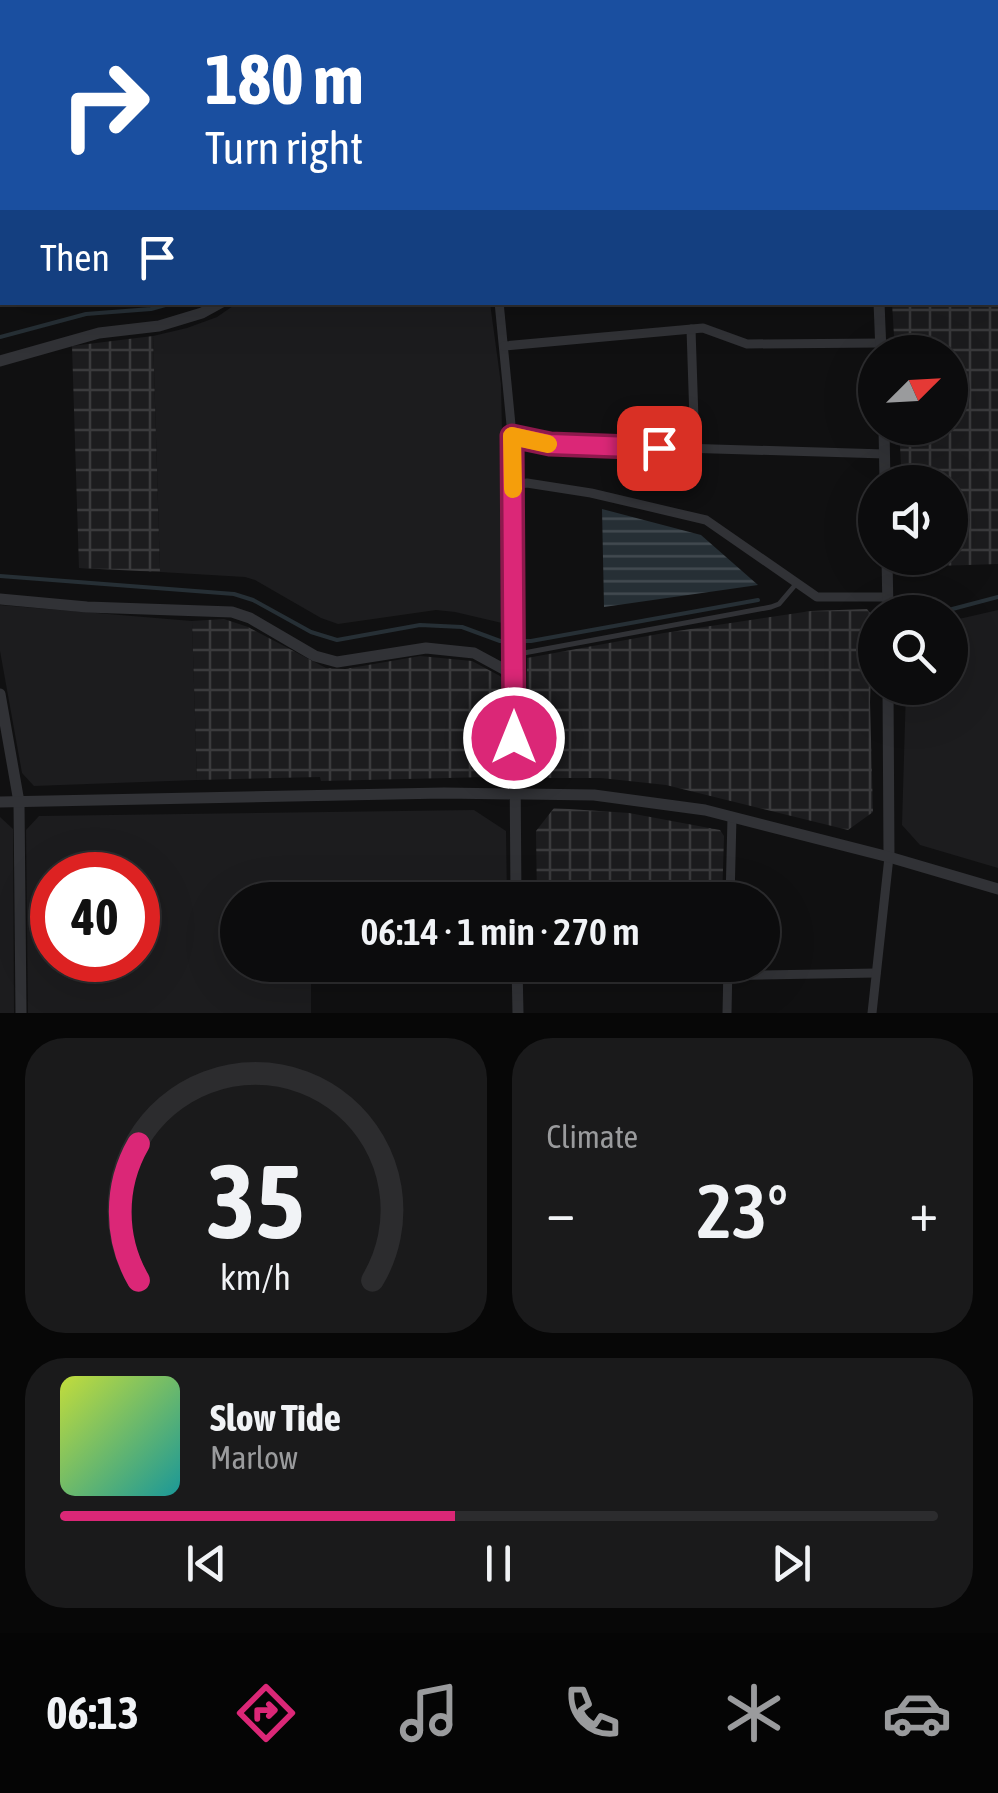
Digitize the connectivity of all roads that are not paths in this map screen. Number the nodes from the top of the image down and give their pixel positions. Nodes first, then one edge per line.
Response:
1 (217, 305) edge
2 (499, 305) edge
3 (878, 305) edge
4 (691, 329) junction
5 (879, 335) edge
6 (504, 346) junction
7 (858, 347) edge
8 (0, 361) edge
9 (512, 436) junction
10 (885, 445) edge
11 (696, 450) junction
12 (885, 454) junction
13 (885, 465) edge
14 (512, 485) junction
15 (796, 584) junction
16 (858, 597) edge
17 (0, 599) edge
18 (513, 655) junction
19 (513, 674) junction
20 (0, 694) edge
21 (888, 705) edge
22 (514, 794) junction
23 (0, 802) edge
24 (19, 802) junction
25 (732, 817) junction
26 (889, 857) junction
27 (516, 882) edge
28 (730, 882) edge
29 (998, 889) edge
30 (780, 971) edge
31 (876, 974) junction
32 (518, 982) edge
33 (728, 982) edge
34 (21, 1013) edge
35 (518, 1013) edge
36 (727, 1013) edge
37 (872, 1013) edge

1 - 8 street
2 - 6 street
3 - 5 street
4 - 6 street
4 - 7 street
4 - 11 street
6 - 9 street
9 - 11 street
9 - 14 street
10 - 12 street
11 - 12 street
12 - 13 street
14 - 15 street
14 - 18 street
15 - 16 street
15 - 18 lane
17 - 19 street
18 - 19 street
19 - 22 street
20 - 24 street
21 - 26 street
22 - 24 street
22 - 25 street
22 - 27 street
23 - 24 street
24 - 34 street
25 - 26 street
25 - 28 street
26 - 29 street
26 - 31 street
30 - 31 street
31 - 37 street
32 - 35 street
33 - 36 street

